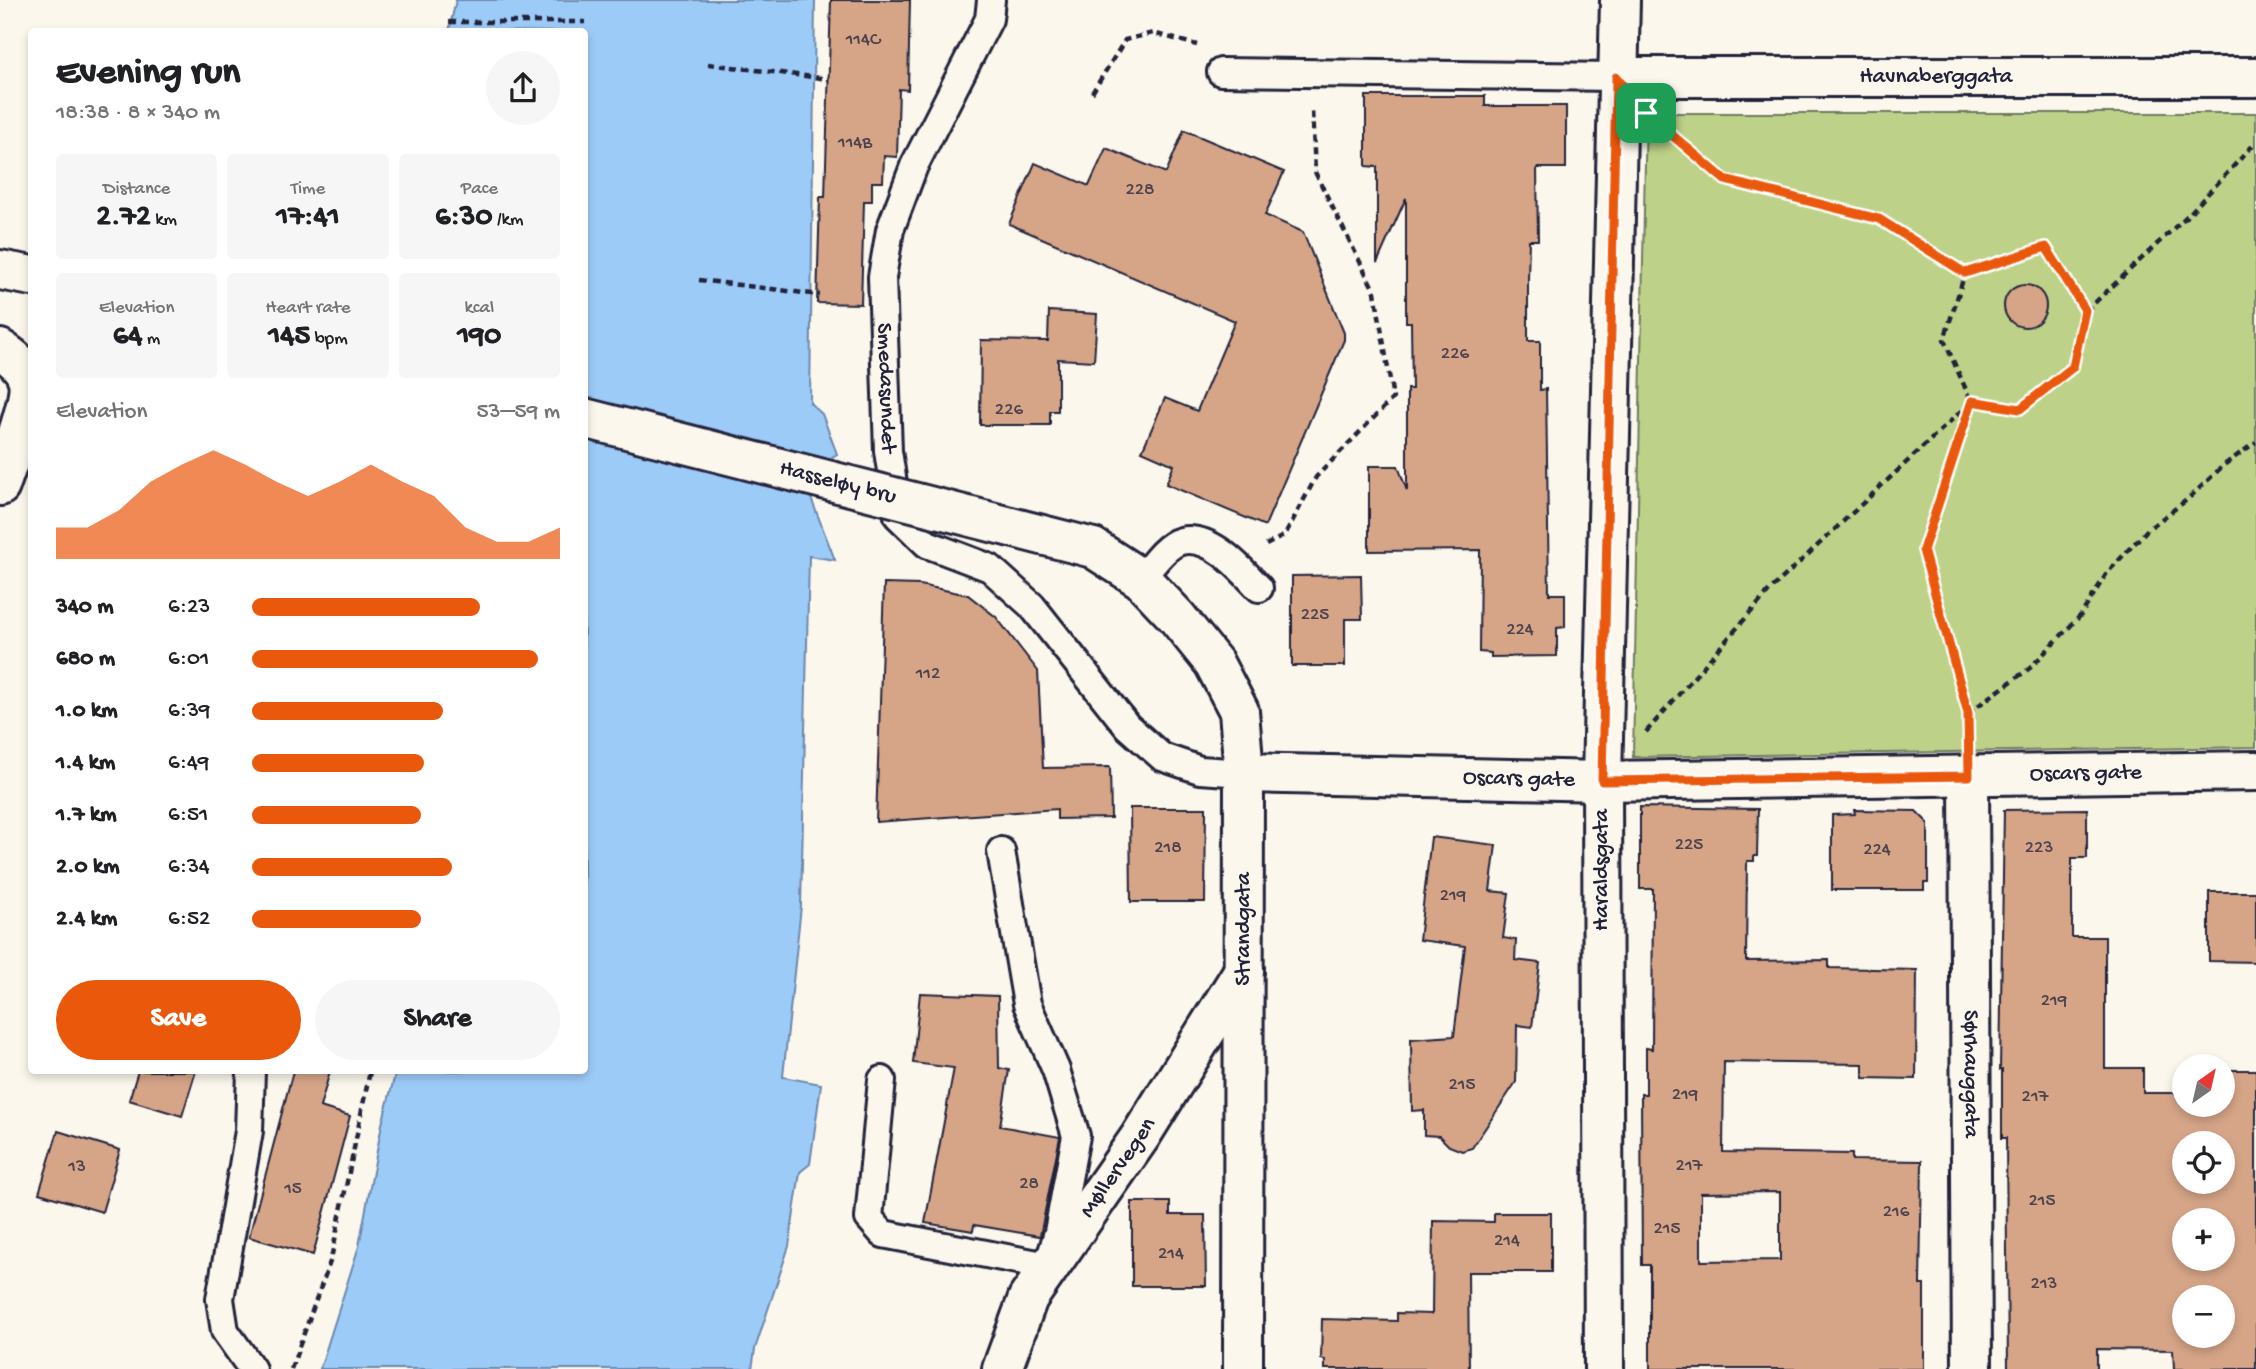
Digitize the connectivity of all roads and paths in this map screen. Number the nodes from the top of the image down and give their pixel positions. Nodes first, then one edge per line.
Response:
1 (991, 0) edge
2 (1620, 0) edge
3 (450, 22) dead end
4 (585, 22) dead end
5 (708, 64) dead end
6 (1221, 72) joint
7 (1311, 73) junction
8 (1616, 77) junction
9 (2256, 77) edge
10 (829, 79) dead end
11 (1093, 93) dead end
12 (2256, 142) edge
13 (1965, 273) junction
14 (699, 279) dead end
15 (820, 295) dead end
16 (2085, 310) junction
17 (0, 349) edge
18 (28, 400) edge
19 (1972, 401) junction
20 (588, 419) edge
21 (2256, 442) edge
22 (0, 486) edge
23 (1093, 548) joint
24 (1259, 548) dead end
25 (1141, 579) junction
26 (1259, 588) dead end
27 (1968, 713) junction
28 (2256, 771) edge
29 (1244, 773) junction
30 (1969, 776) junction
31 (1602, 781) junction
32 (1002, 851) dead end
33 (1244, 970) junction
34 (251, 1074) edge
35 (369, 1074) edge
36 (882, 1080) dead end
37 (1048, 1266) junction
38 (252, 1369) edge
39 (291, 1369) edge
40 (1002, 1369) edge
41 (1243, 1369) edge
42 (1604, 1369) edge
43 (1972, 1369) edge

1 - 29 lane, Smedasundet
2 - 8 street, Haraldsgata
3 - 4 path
5 - 10 path
6 - 7 lane
6 - 11 path
7 - 8 lane
7 - 24 path
8 - 9 street, Havnaberggata
8 - 13 path
8 - 31 street, Haraldsgata
12 - 16 path
13 - 16 path
13 - 19 path
14 - 15 path
16 - 19 path
17 - 18 street
18 - 22 street
19 - 27 path
19 - 31 path
20 - 23 street, Hasseløy bru, bridge
21 - 27 path
23 - 25 street, Strandgata
25 - 26 lane
25 - 29 street, Strandgata
27 - 30 path
28 - 30 street, Oscars gate
29 - 31 street, Oscars gate
29 - 33 street, Strandgata
30 - 31 street, Oscars gate
30 - 43 street, Sørhauggata
31 - 42 street, Haraldsgata
32 - 37 lane
33 - 37 street, Møllervegen
33 - 41 street, Strandgata
34 - 38 lane
35 - 39 path
36 - 37 lane
37 - 40 street, Møllervegen

